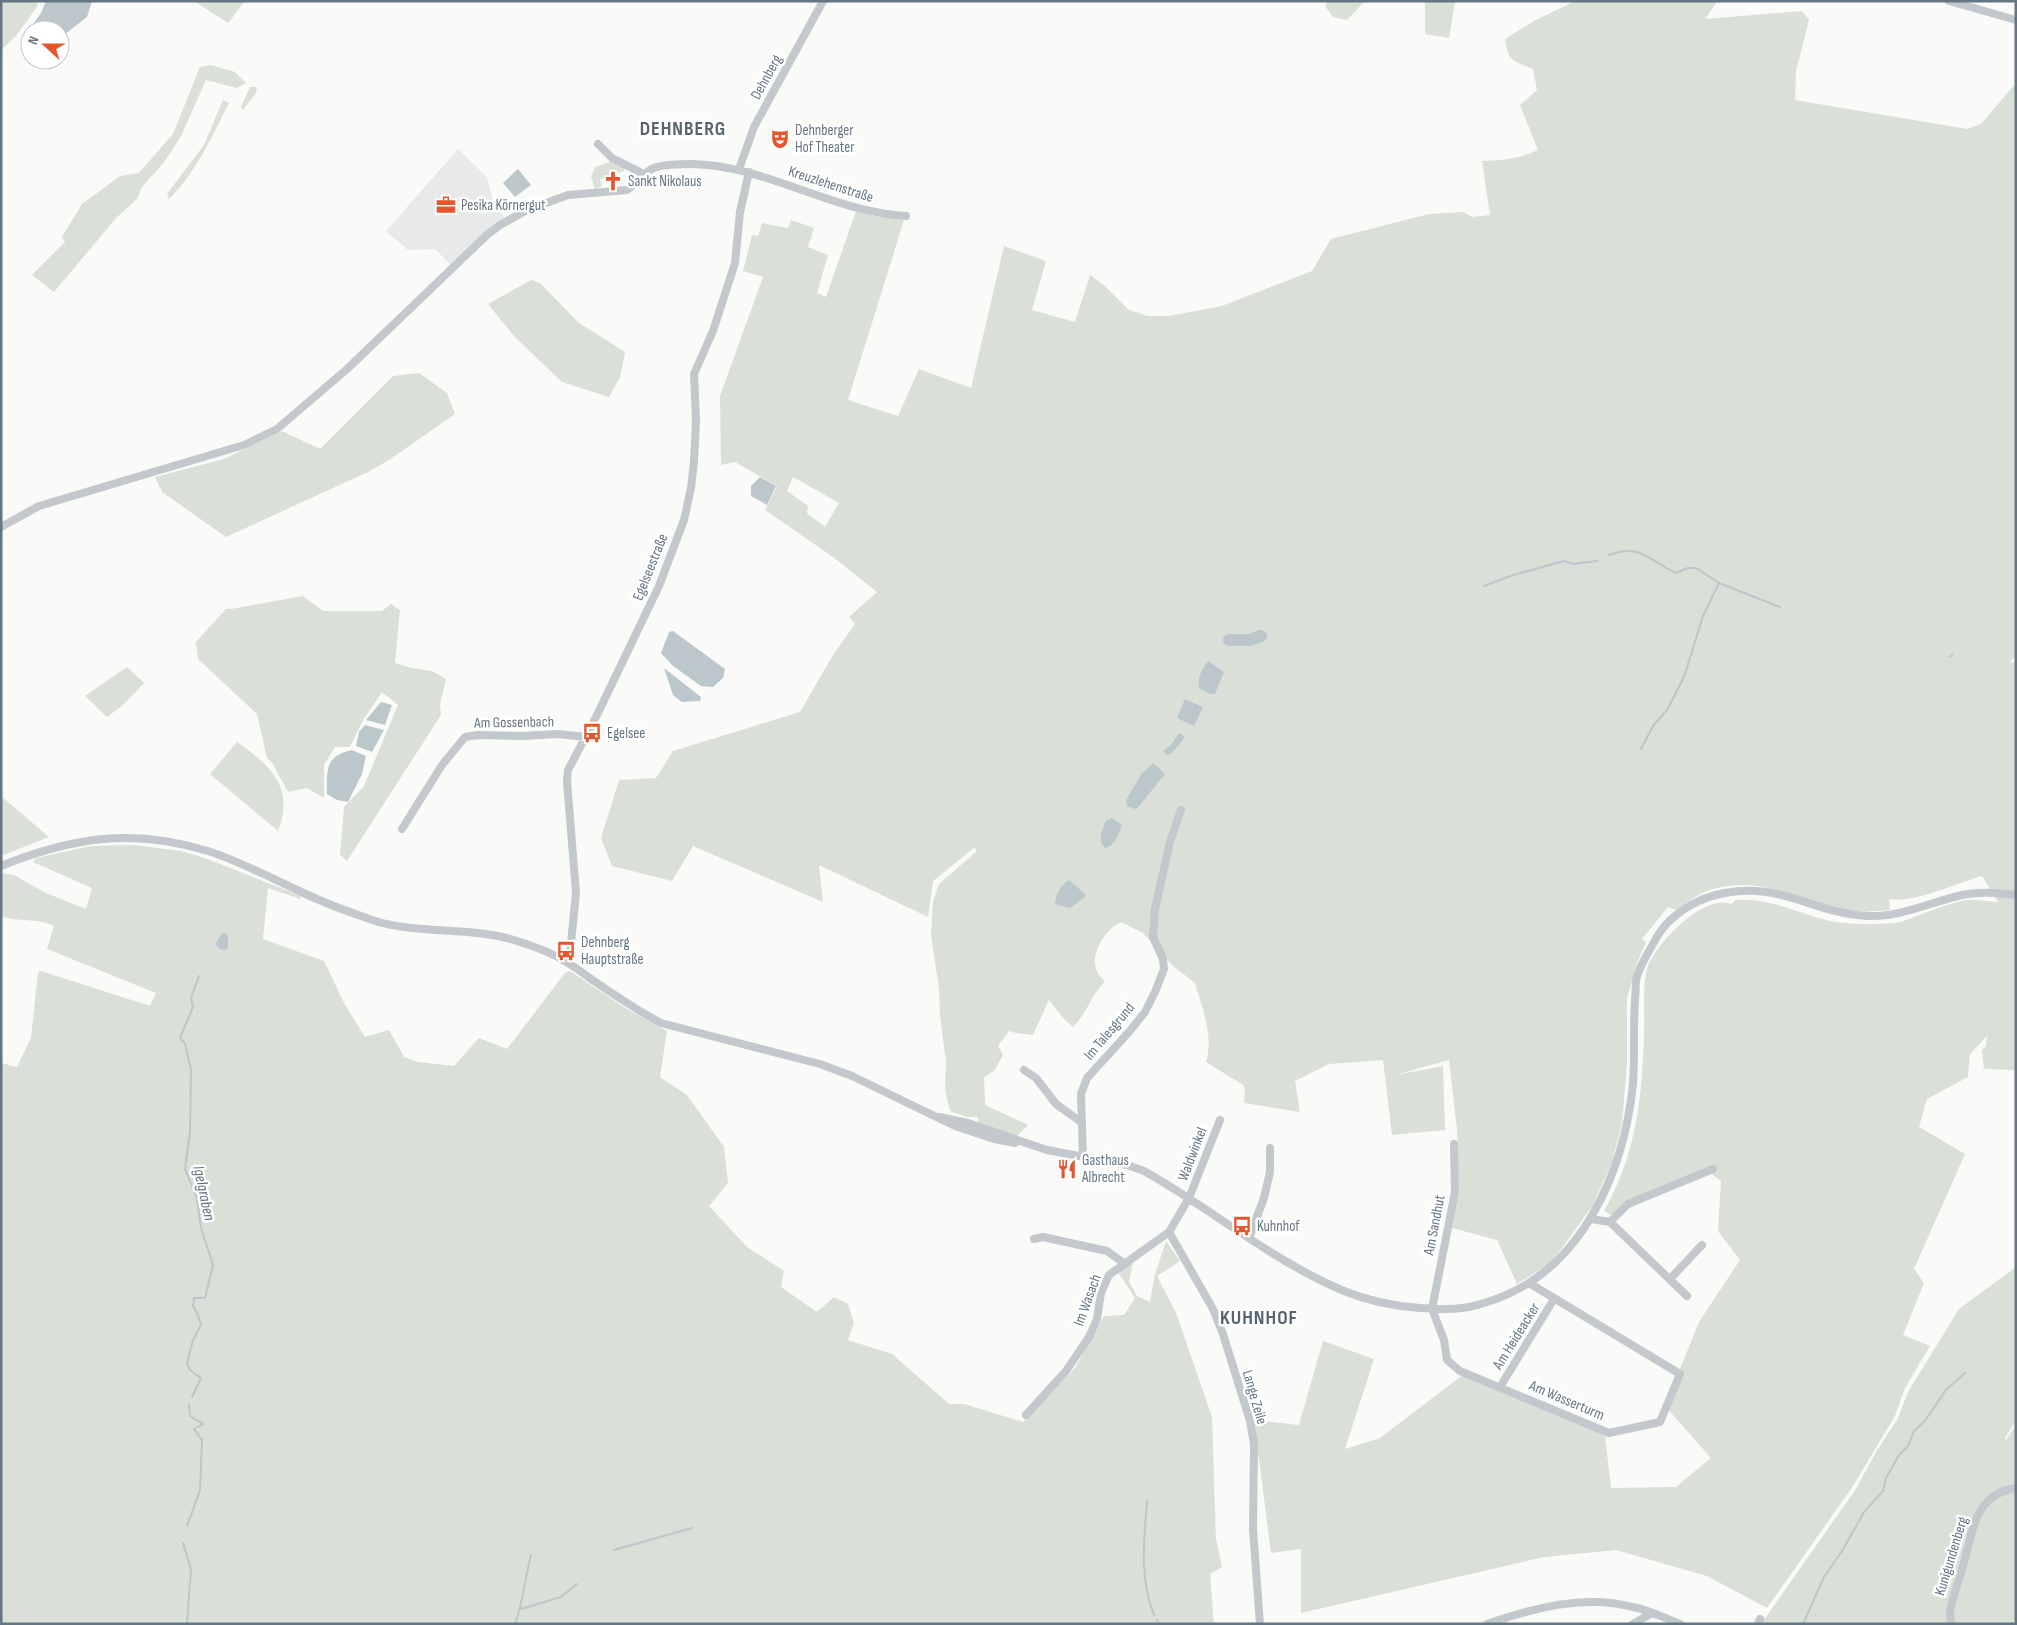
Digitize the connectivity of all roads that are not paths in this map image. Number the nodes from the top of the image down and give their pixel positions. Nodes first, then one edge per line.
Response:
1 (823, 1) edge
2 (1949, 1) edge
3 (2016, 20) edge
4 (598, 144) dead end
5 (738, 169) junction
6 (749, 172) junction
7 (644, 174) junction
8 (906, 216) dead end
9 (1, 527) edge
10 (586, 737) junction
11 (1181, 810) dead end
12 (402, 830) dead end
13 (1, 866) edge
14 (2016, 895) edge
15 (569, 963) junction
16 (1024, 1070) dead end
17 (939, 1117) junction
18 (1220, 1120) dead end
19 (1081, 1122) junction
20 (1454, 1144) dead end
21 (1031, 1146) junction
22 (1270, 1148) dead end
23 (1083, 1156) junction
24 (1713, 1169) dead end
25 (1189, 1198) junction
26 (1591, 1218) junction
27 (1610, 1222) junction
28 (1168, 1232) junction
29 (1249, 1238) junction
30 (1034, 1239) dead end
31 (1702, 1246) dead end
32 (1125, 1264) junction
33 (1670, 1279) junction
34 (1529, 1283) junction
35 (1687, 1296) dead end
36 (1554, 1299) junction
37 (1432, 1309) junction
38 (1500, 1387) junction
39 (1026, 1415) dead end
40 (2016, 1488) edge
41 (1652, 1613) junction
42 (1260, 1624) edge
43 (1487, 1624) edge
44 (1633, 1624) edge
45 (1680, 1624) edge
46 (1951, 1624) edge

1 - 5 street, Dehnberg
2 - 3 street
4 - 7 street
5 - 6 street
5 - 7 street
6 - 8 street, Kreuzlehenstraße
6 - 10 street, Egelseestraße
7 - 9 street
10 - 12 street, Am Gossenbach
10 - 15 street, Egelseestraße
11 - 19 street, Im Talesgrund
13 - 15 street
14 - 26 street
15 - 17 street
16 - 19 street
17 - 21 street
17 - 21 street
18 - 25 street, Waldwinkel
19 - 23 street, Im Talesgrund
20 - 37 street, Am Sandhut
21 - 23 street
22 - 29 street
23 - 25 street
24 - 27 street
25 - 28 street
25 - 29 street
26 - 27 street
26 - 34 street
27 - 33 street
28 - 32 street, Im Wasach
28 - 42 street, Lange Zeile
29 - 37 street
30 - 32 street
31 - 33 street
32 - 39 street, Im Wasach
33 - 35 street
34 - 36 street, Am Wasserturm
34 - 37 street
36 - 38 street, Am Heideacker
36 - 38 street, Am Wasserturm
37 - 38 street, Am Wasserturm
40 - 46 street, Kunigundenberg
41 - 43 street
41 - 44 street
41 - 45 street

